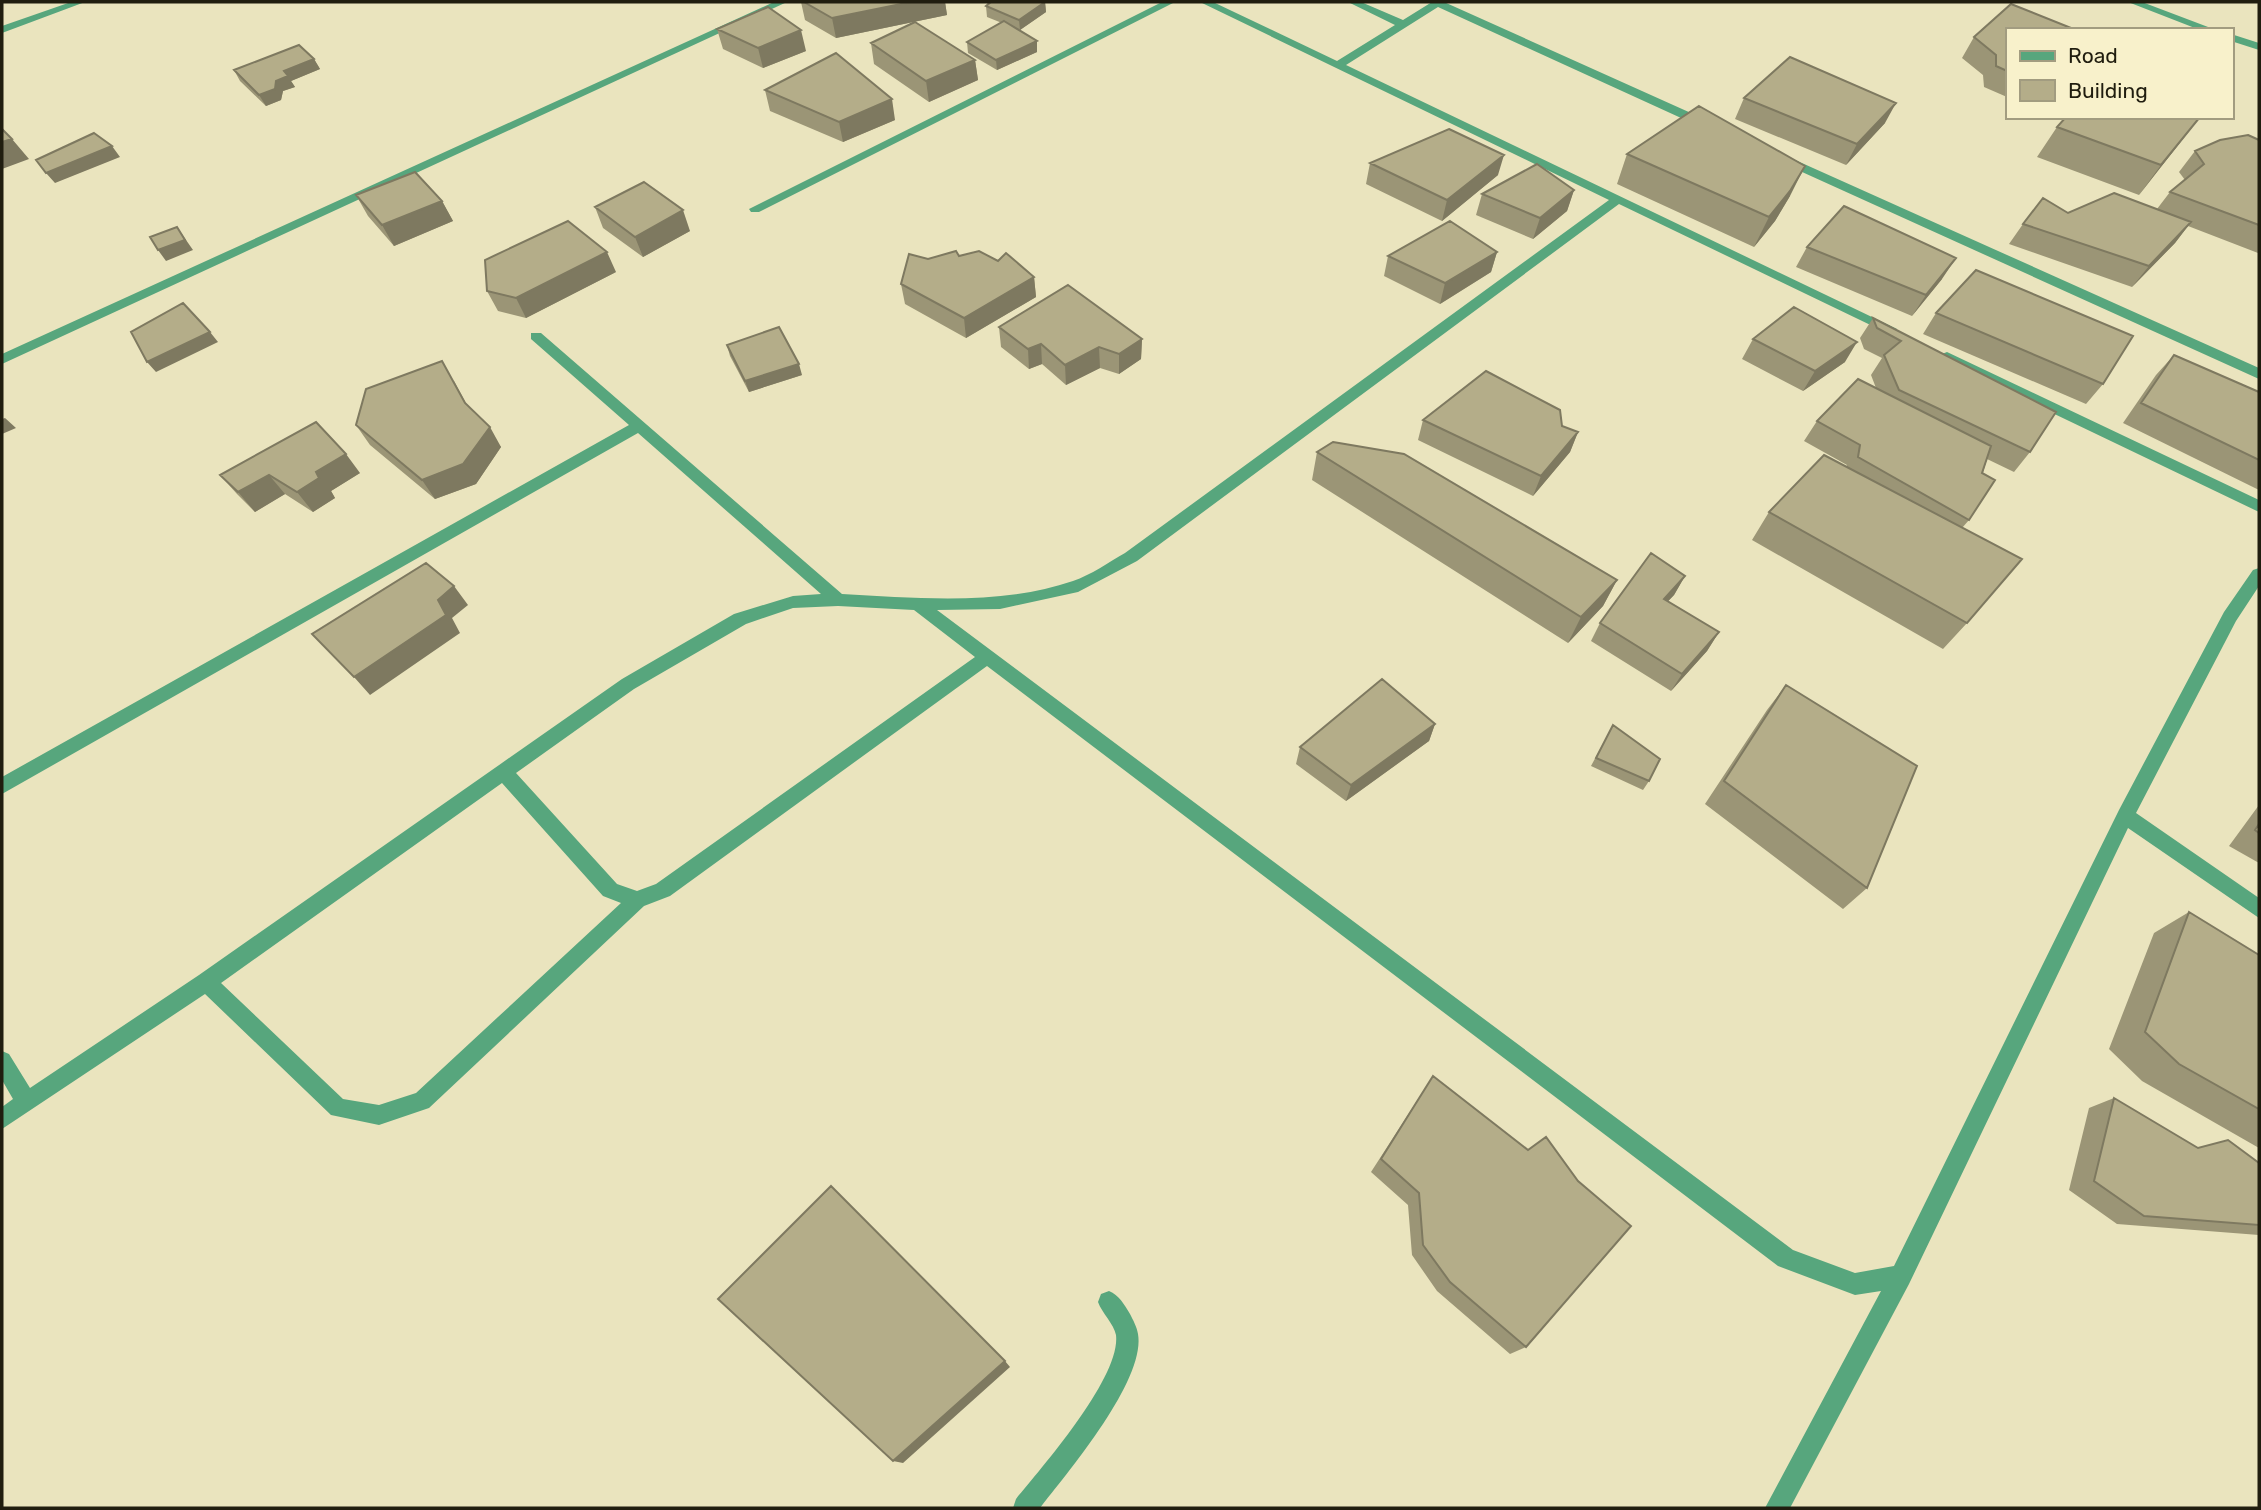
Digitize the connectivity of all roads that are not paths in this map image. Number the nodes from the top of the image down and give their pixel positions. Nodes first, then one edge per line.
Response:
1 (80, 2) edge
2 (782, 2) edge
3 (1170, 2) edge
4 (1205, 2) edge
5 (1353, 2) edge
6 (1438, 2) edge
7 (2133, 2) edge
8 (1403, 24) junction
9 (2205, 28) edge
10 (2, 30) edge
11 (2233, 38) edge
12 (2259, 47) edge
13 (1338, 65) junction
14 (1715, 128) edge
15 (1766, 151) edge
16 (1618, 199) junction
17 (755, 209) dead end
18 (536, 336) dead end
19 (1907, 337) edge
20 (1932, 349) edge
21 (2, 359) edge
22 (2259, 374) edge
23 (639, 426) junction
24 (2259, 506) edge
25 (2259, 574) edge
26 (838, 600) junction
27 (917, 604) junction
28 (987, 657) junction
29 (503, 771) junction
30 (2, 786) edge
31 (2125, 816) junction
32 (637, 900) junction
33 (2259, 909) edge
34 (206, 982) junction
35 (2, 1061) edge
36 (26, 1102) junction
37 (2, 1119) edge
38 (1901, 1276) junction
39 (1109, 1302) dead end
40 (1025, 1508) edge
41 (1777, 1508) edge

1 - 10 street
2 - 21 street
3 - 17 street
4 - 13 street
5 - 8 street
6 - 8 street
6 - 14 street
7 - 9 street
8 - 13 street
11 - 12 street
13 - 16 street
15 - 22 street
16 - 19 street
16 - 27 street
18 - 23 street
20 - 24 street
23 - 26 street
23 - 30 street
25 - 31 street
26 - 27 street
26 - 29 street
27 - 28 street
28 - 32 street
28 - 38 street
29 - 32 street
29 - 34 street
31 - 33 street
31 - 38 street
32 - 34 street
34 - 36 street
35 - 36 street
36 - 37 street
38 - 41 street
39 - 40 street

